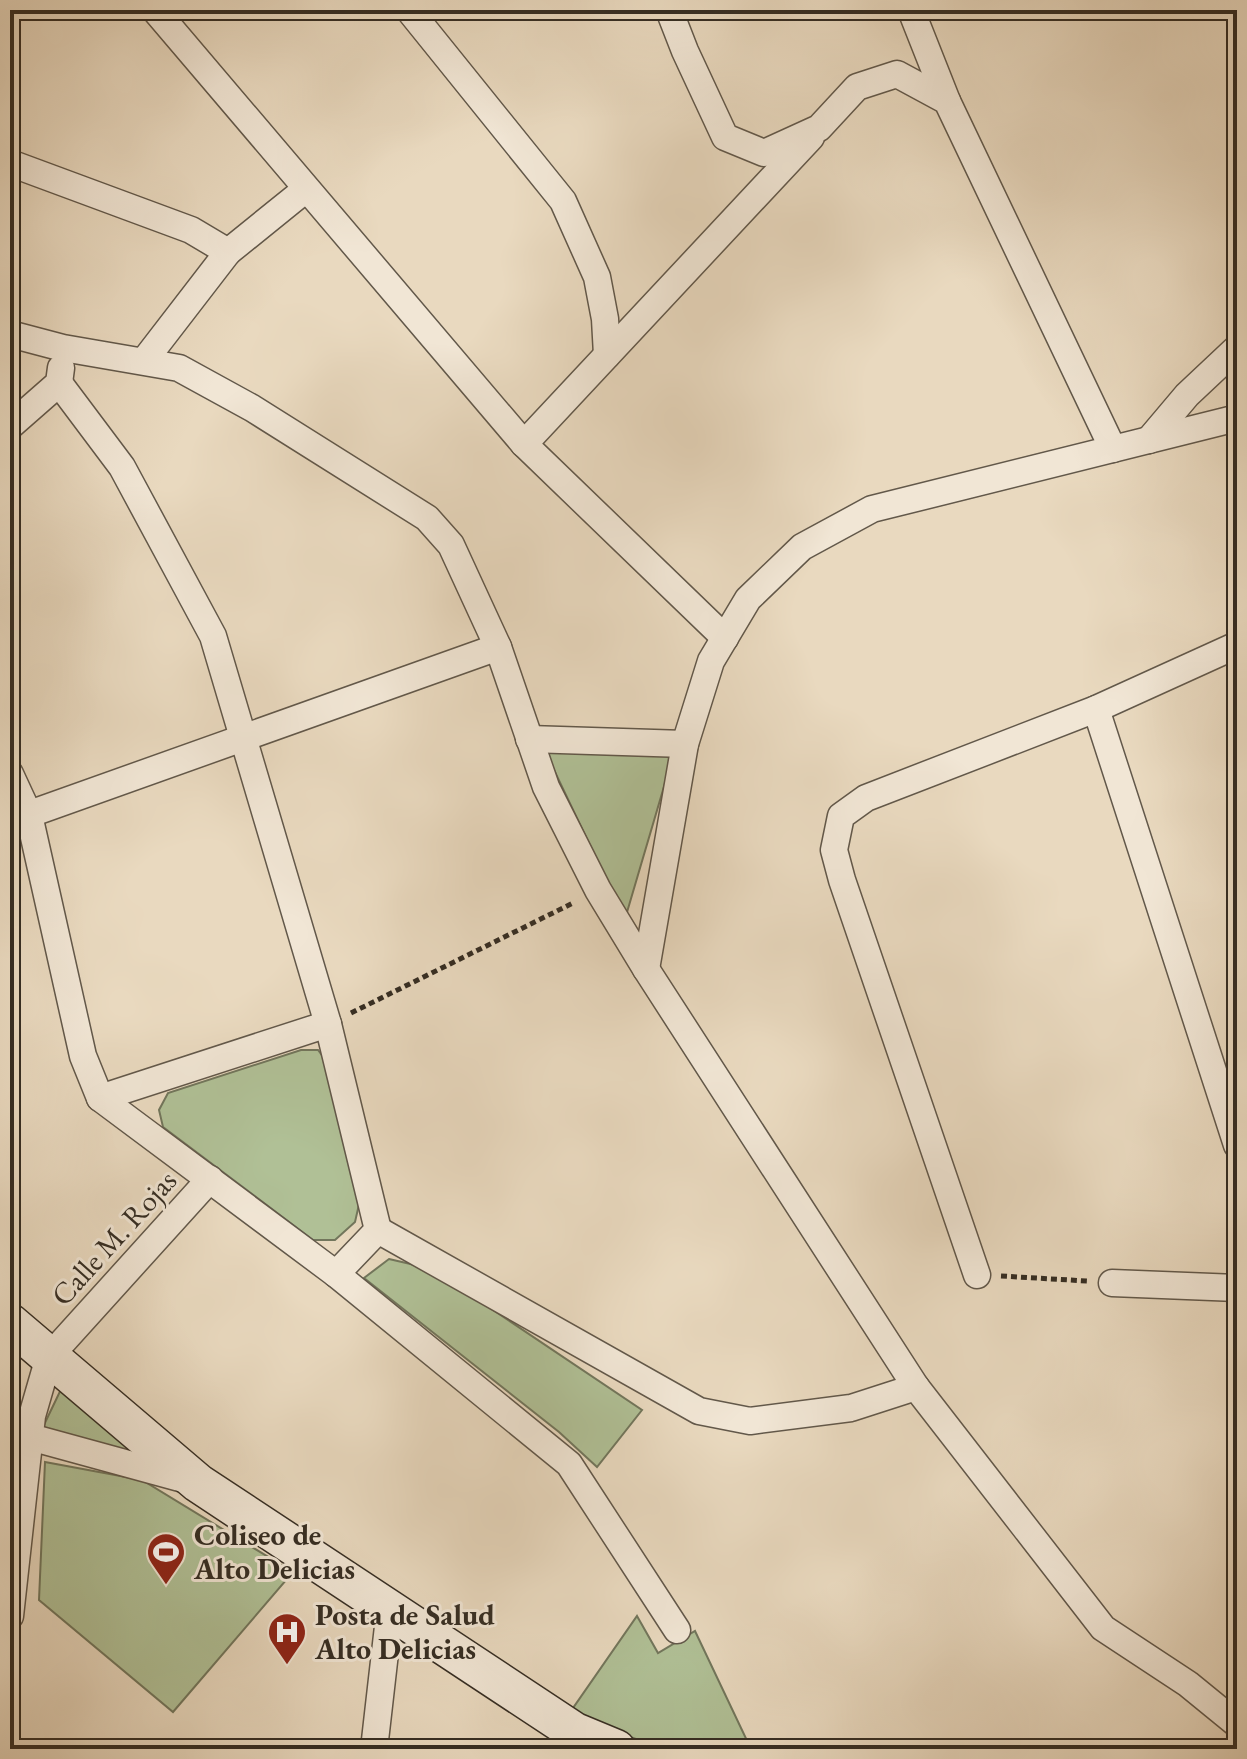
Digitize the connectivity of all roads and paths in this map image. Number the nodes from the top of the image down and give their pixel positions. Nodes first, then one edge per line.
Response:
1 (155, 10) edge
2 (409, 10) edge
3 (669, 10) edge
4 (911, 10) edge
5 (947, 101) junction
6 (819, 128) junction
7 (10, 163) edge
8 (306, 189) junction
9 (228, 252) junction
10 (10, 334) edge
11 (63, 348) junction
12 (1237, 348) edge
13 (607, 355) junction
14 (144, 361) junction
15 (59, 383) junction
16 (1237, 418) edge
17 (10, 426) edge
18 (1149, 440) junction
19 (524, 444) junction
20 (1113, 449) junction
21 (725, 638) junction
22 (1237, 645) edge
23 (498, 647) junction
24 (1096, 709) junction
25 (243, 739) junction
26 (529, 739) junction
27 (685, 744) junction
28 (10, 774) edge
29 (19, 818) edge
30 (598, 890) junction
31 (646, 969) junction
32 (328, 1024) junction
33 (100, 1098) junction
34 (1237, 1145) edge
35 (210, 1179) junction
36 (378, 1230) junction
37 (336, 1274) junction
38 (977, 1275) joint
39 (1112, 1283) joint
40 (1237, 1288) edge
41 (10, 1323) edge
42 (49, 1357) junction
43 (916, 1387) junction
44 (24, 1422) edge
45 (198, 1483) junction
46 (390, 1609) junction
47 (10, 1616) edge
48 (677, 1630) dead end
49 (1237, 1724) edge
50 (374, 1749) edge
51 (616, 1749) edge

1 - 8 street
2 - 13 street
3 - 6 street
4 - 5 street
5 - 6 street
5 - 20 street
6 - 13 street
7 - 9 street
8 - 9 street
8 - 19 street
9 - 14 street
10 - 11 street
11 - 14 street
11 - 15 street
12 - 18 street
13 - 19 street
14 - 23 street
15 - 17 street
15 - 25 street
16 - 18 street
18 - 20 street
19 - 21 street
20 - 21 street
21 - 27 street
22 - 24 street
23 - 25 street
23 - 26 street
24 - 34 street
24 - 38 street
25 - 29 street
25 - 32 street
26 - 27 street
26 - 30 street
27 - 31 street
28 - 29 street
29 - 33 street
30 - 31 street
30 - 32 path
31 - 43 street
32 - 33 street
32 - 36 street
33 - 35 street
35 - 37 street
35 - 42 street, Calle M. Rojas
36 - 37 street
36 - 43 street
37 - 48 street
38 - 39 path
39 - 40 street
41 - 42 main road
42 - 44 street, Calle M. Rojas
42 - 45 main road
43 - 49 street
44 - 45 street
44 - 47 street, Calle M. Rojas
45 - 46 main road
46 - 50 street
46 - 51 main road

